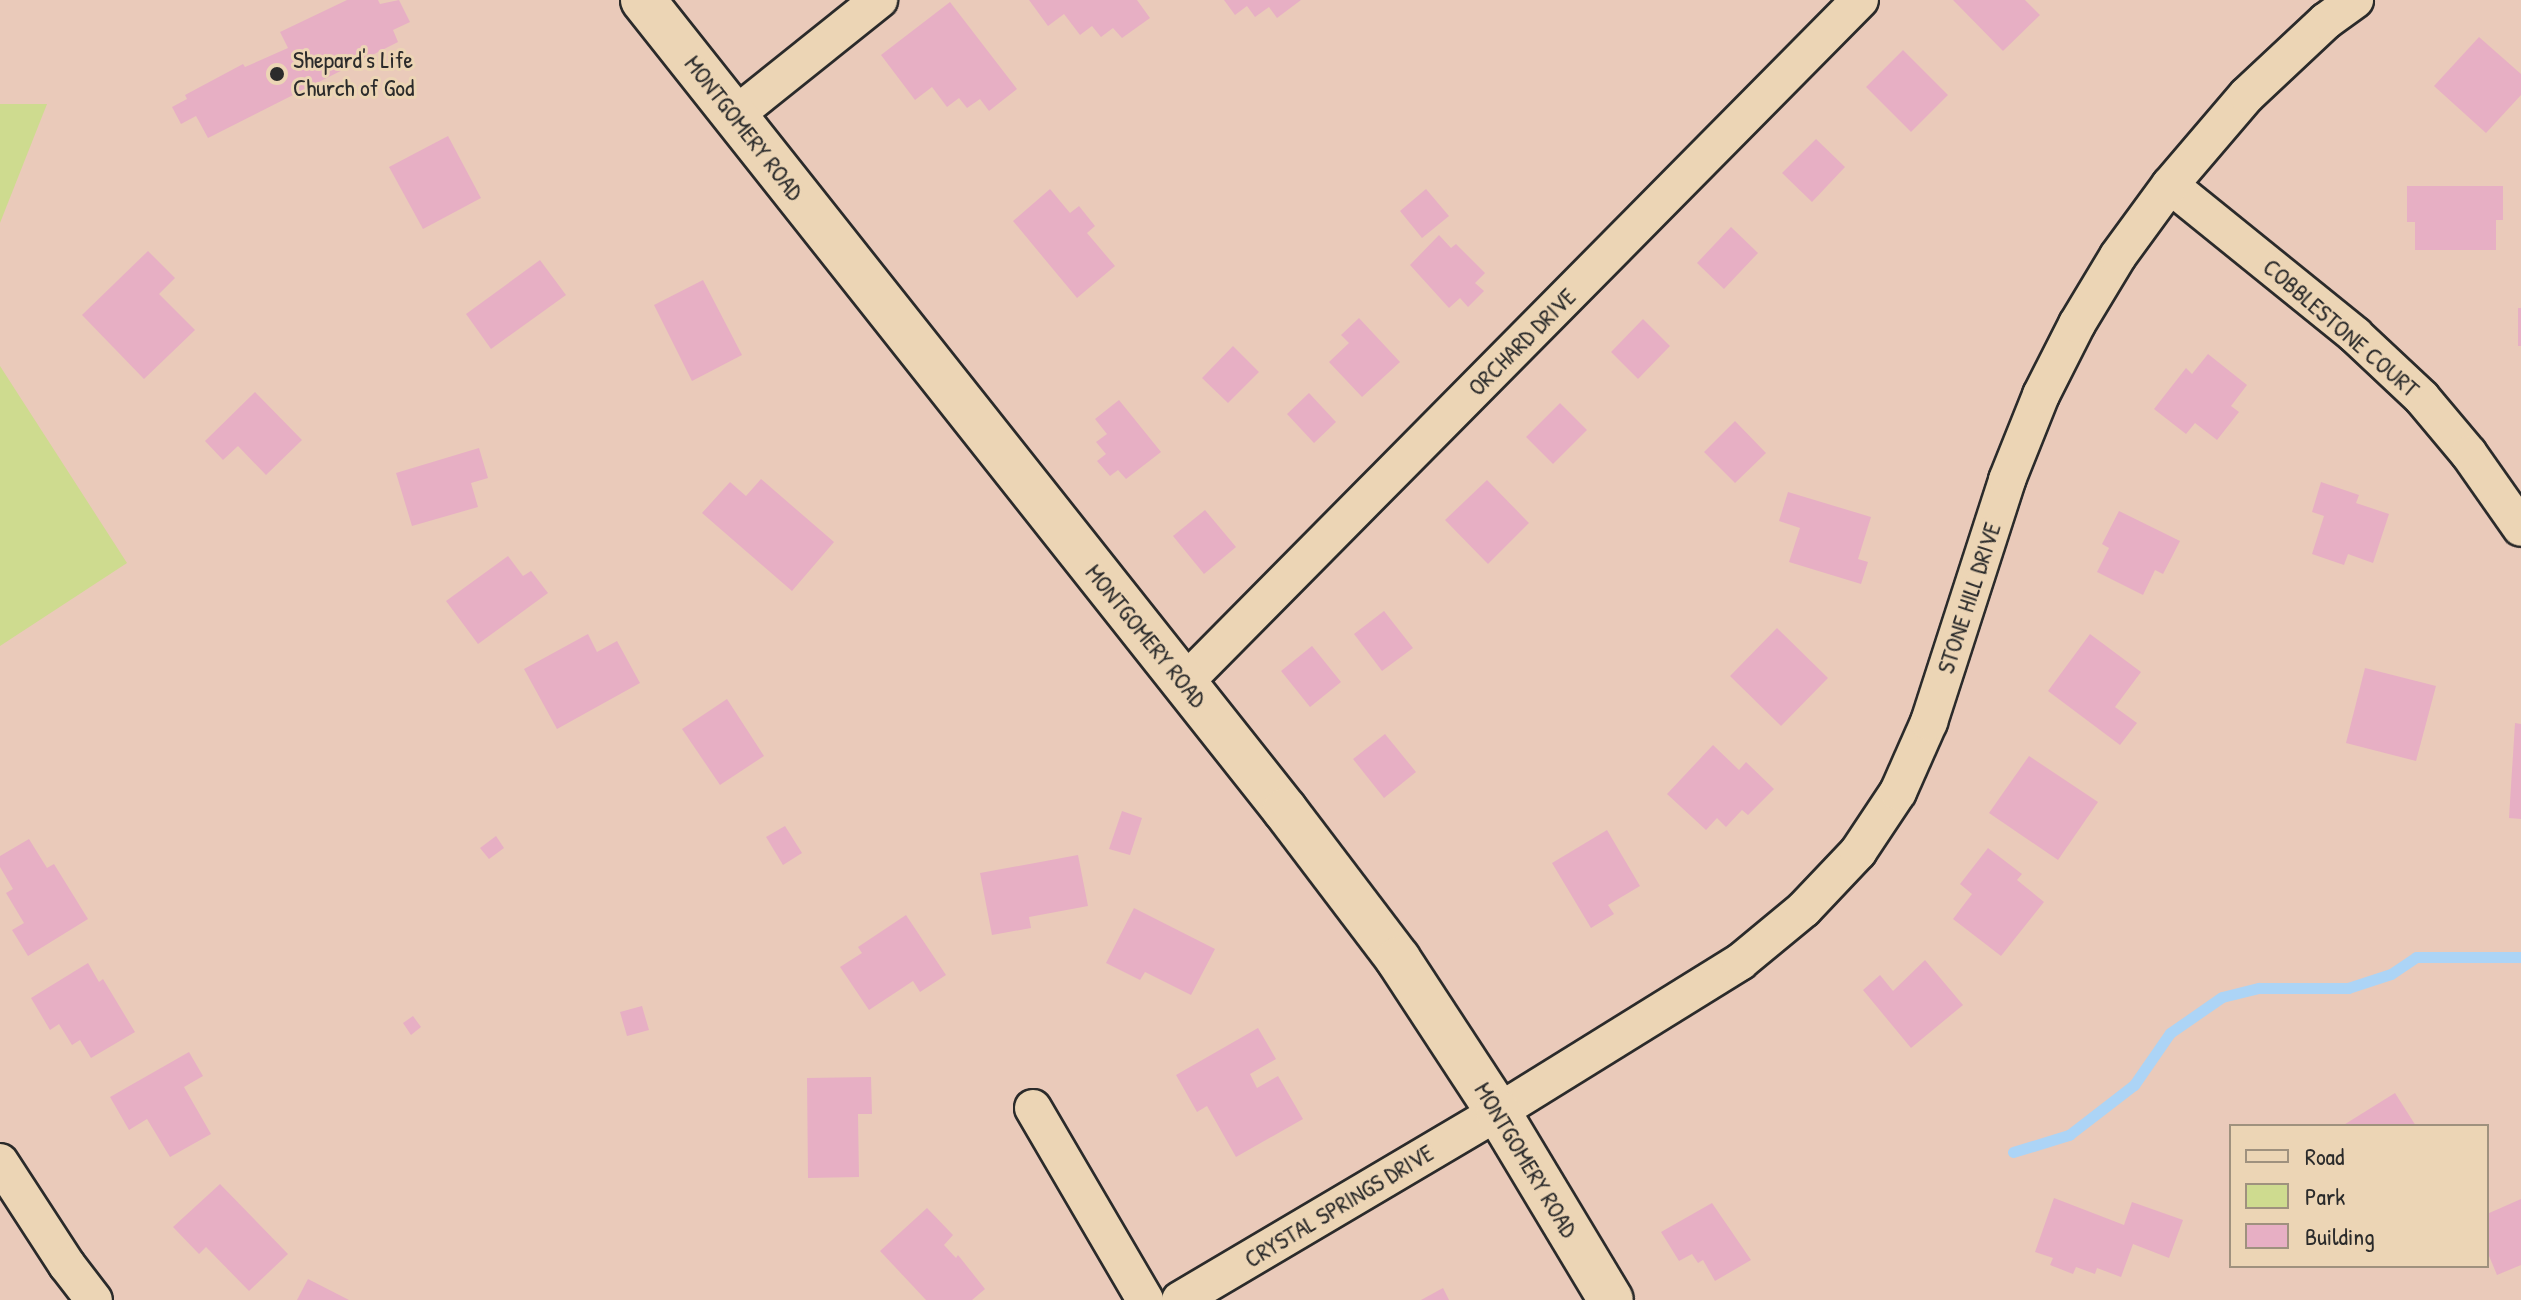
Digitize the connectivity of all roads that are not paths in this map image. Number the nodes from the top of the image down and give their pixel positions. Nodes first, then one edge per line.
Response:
1 (643, 0) edge
2 (879, 0) edge
3 (1860, 0) edge
4 (2355, 0) edge
5 (734, 116) junction
6 (2170, 185) junction
7 (2521, 528) edge
8 (1184, 683) junction
9 (1033, 1108) dead end
10 (1498, 1112) junction
11 (0, 1162) edge
12 (94, 1300) edge
13 (1145, 1300) edge
14 (1180, 1300) edge
15 (1611, 1300) edge

1 - 5 main road, MONTGOMERY ROAD
2 - 5 street
3 - 8 street, ORCHARD DRIVE
4 - 6 street, STONE HILL DRIVE
5 - 8 main road, MONTGOMERY ROAD
6 - 7 street, COBBLESTONE COURT
6 - 10 street, STONE HILL DRIVE
8 - 10 main road, MONTGOMERY ROAD
9 - 13 street
10 - 14 street, CRYSTAL SPRINGS DRIVE
10 - 15 main road, MONTGOMERY ROAD
11 - 12 street

